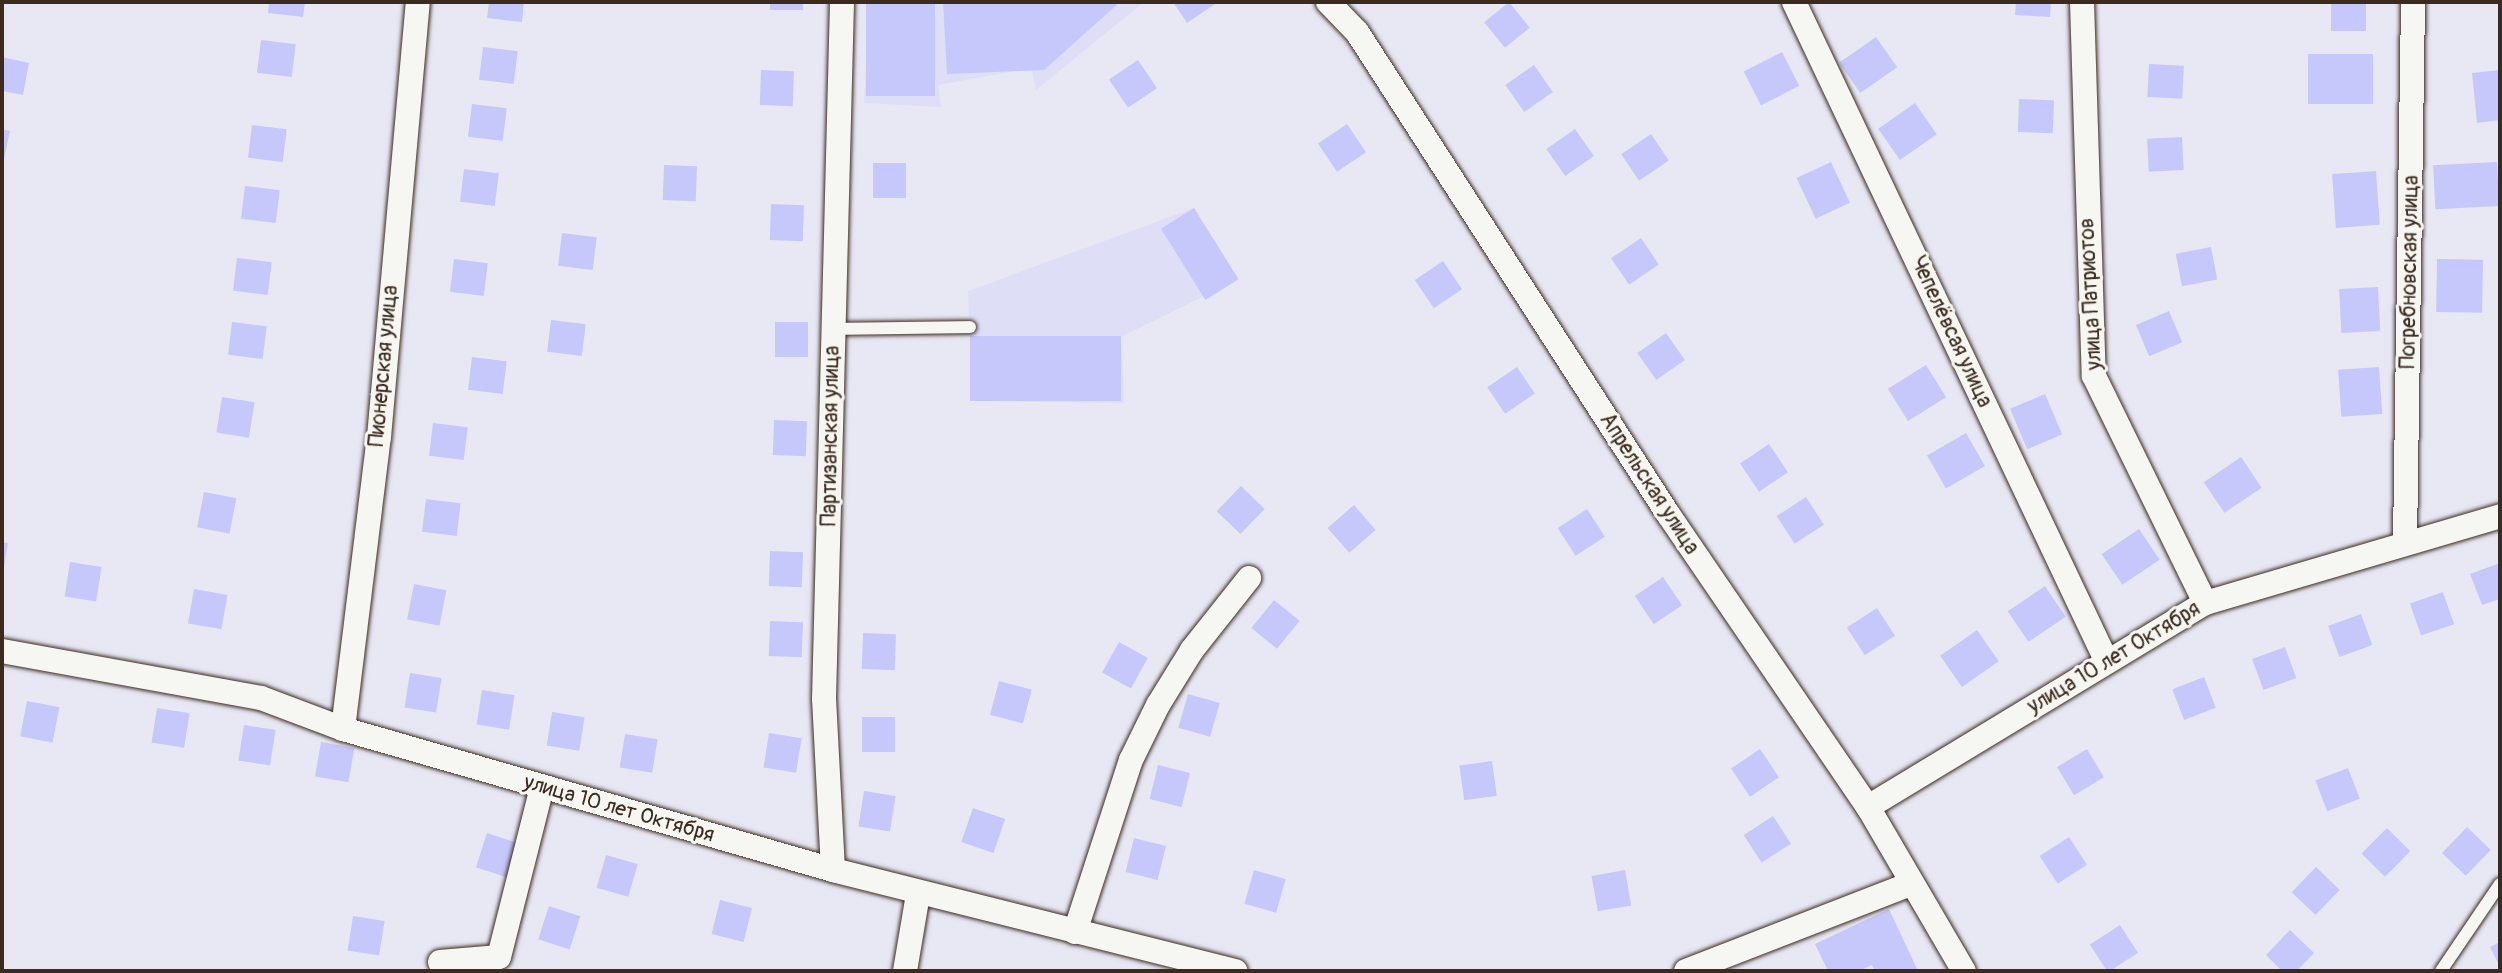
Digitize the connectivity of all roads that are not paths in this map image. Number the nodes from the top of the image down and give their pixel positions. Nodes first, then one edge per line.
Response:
1 (418, 2) edge
2 (842, 2) edge
3 (1328, 2) edge
4 (1794, 2) edge
5 (2082, 2) edge
6 (2413, 2) edge
7 (970, 327) dead end
8 (834, 329) junction
9 (2500, 516) edge
10 (2405, 542) junction
11 (1248, 578) dead end
12 (2205, 603) junction
13 (2, 651) edge
14 (2108, 662) junction
15 (344, 729) junction
16 (542, 787) junction
17 (1868, 807) junction
18 (833, 870) junction
19 (1910, 884) junction
20 (2500, 884) edge
21 (918, 894) junction
22 (1074, 932) junction
23 (440, 962) dead end
24 (905, 971) edge
25 (1236, 971) edge
26 (1686, 971) edge
27 (1964, 971) edge
28 (2441, 971) edge

1 - 15 street, Пионерская улица
2 - 8 street, Партизанская улица
3 - 17 street, Апрельская улица
4 - 14 street, Чепелёвсая улица
5 - 12 street, улица Патриотов
6 - 10 street, Погребновская улица
7 - 8 lane
8 - 18 street, Партизанская улица
9 - 10 street, улица 10 лет Октября
10 - 12 street, улица 10 лет Октября
11 - 22 street
12 - 14 street, улица 10 лет Октября
13 - 15 street, улица 10 лет Октября
14 - 17 street, улица 10 лет Октября
15 - 16 street, улица 10 лет Октября
16 - 18 street, улица 10 лет Октября
16 - 23 street
17 - 19 street, Апрельская улица
18 - 21 street, улица 10 лет Октября
19 - 26 street
19 - 27 street, Апрельская улица
20 - 28 lane
21 - 22 street, улица 10 лет Октября
21 - 24 street
22 - 25 street, улица 10 лет Октября

